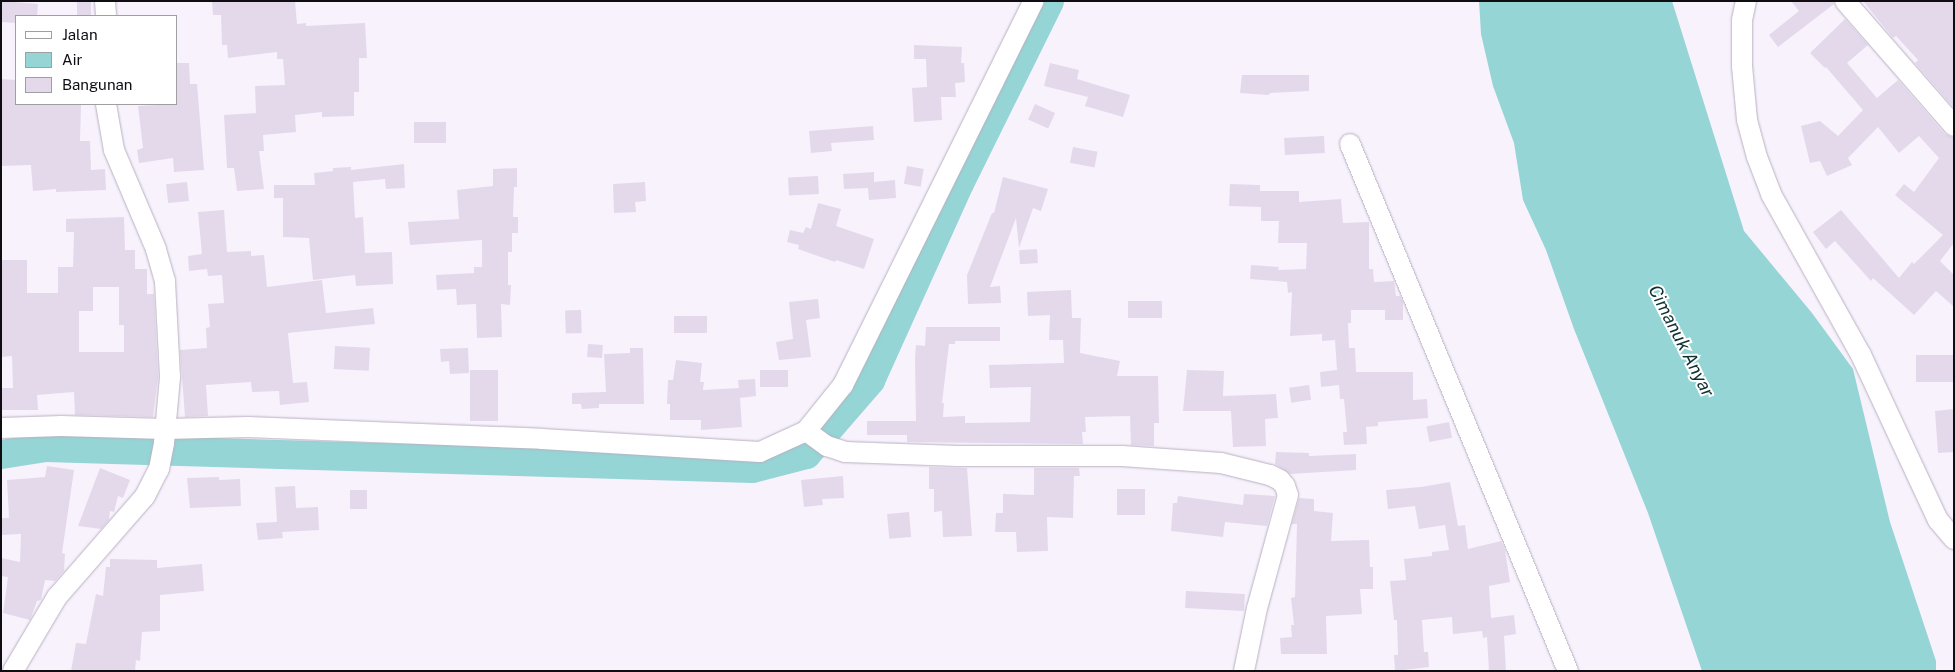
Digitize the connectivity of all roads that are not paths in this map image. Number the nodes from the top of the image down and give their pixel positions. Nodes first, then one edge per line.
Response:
1 (105, 1) edge
2 (1034, 1) edge
3 (1746, 1) edge
4 (1845, 1) edge
5 (106, 15) edge
6 (106, 105) edge
7 (1954, 126) edge
8 (1350, 144) dead end
9 (1, 428) edge
10 (164, 436) junction
11 (815, 438) junction
12 (1954, 540) edge
13 (13, 671) edge
14 (1244, 671) edge
15 (1568, 671) edge

1 - 5 street
2 - 11 street
3 - 12 street
4 - 7 street
6 - 10 street
8 - 15 street
9 - 10 street
10 - 11 street
10 - 13 street
11 - 14 street

